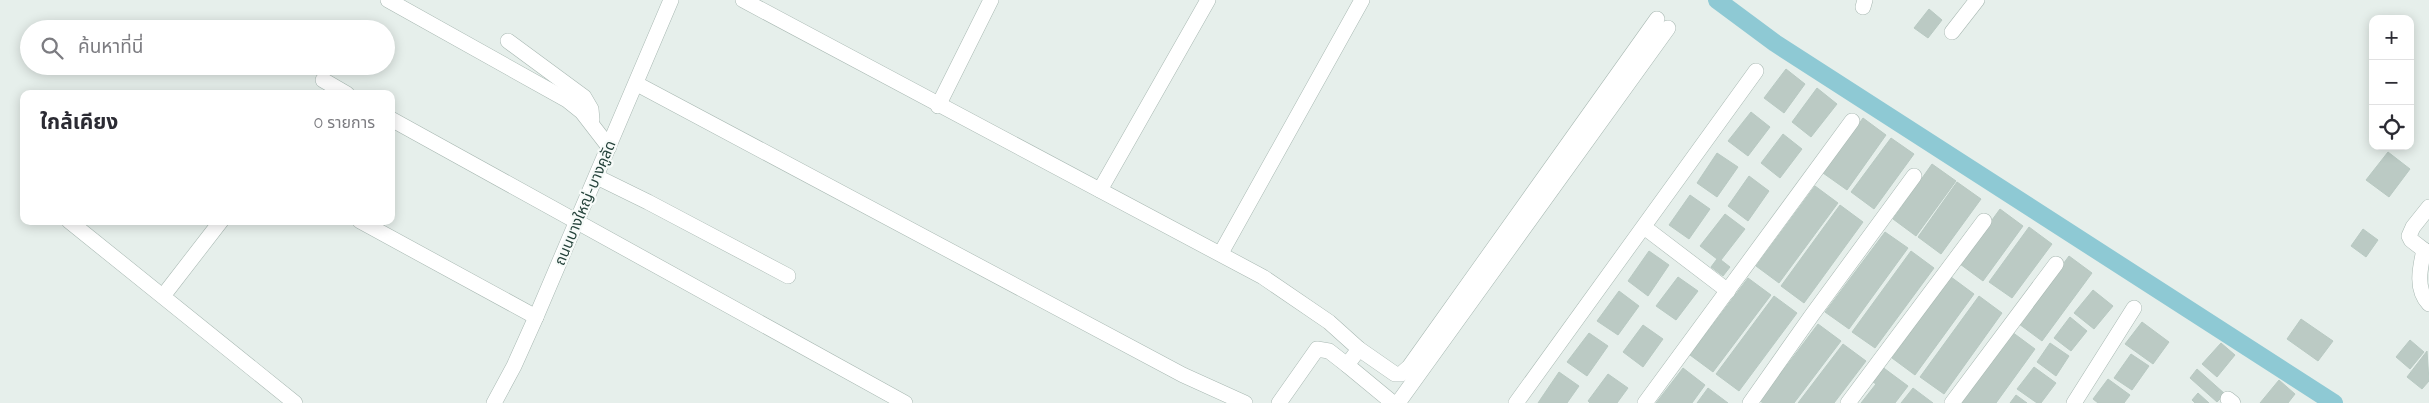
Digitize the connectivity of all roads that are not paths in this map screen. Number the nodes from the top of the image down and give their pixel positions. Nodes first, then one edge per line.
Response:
1 (388, 0) edge
2 (671, 0) edge
3 (742, 0) edge
4 (992, 0) edge
5 (1208, 0) edge
6 (1362, 0) edge
7 (1977, 0) edge
8 (1952, 32) dead end
9 (508, 41) dead end
10 (1756, 71) dead end
11 (323, 80) dead end
12 (637, 84) junction
13 (340, 90) edge
14 (938, 106) junction
15 (395, 121) edge
16 (1852, 121) dead end
17 (593, 124) junction
18 (609, 147) junction
19 (1914, 176) dead end
20 (597, 177) junction
21 (1100, 190) junction
22 (2429, 207) edge
23 (1984, 221) dead end
24 (578, 222) junction
25 (76, 225) edge
26 (218, 225) edge
27 (367, 225) edge
28 (1644, 227) junction
29 (2426, 252) edge
30 (1221, 253) junction
31 (2056, 264) dead end
32 (788, 276) dead end
33 (1728, 291) junction
34 (163, 296) junction
35 (2429, 304) edge
36 (2134, 308) dead end
37 (536, 317) junction
38 (1359, 349) junction
39 (1347, 365) junction
40 (295, 403) edge
41 (494, 403) edge
42 (905, 403) edge
43 (1245, 403) edge
44 (1279, 403) edge
45 (1393, 403) edge
46 (1398, 403) edge
47 (1516, 403) edge
48 (1644, 403) edge
49 (1750, 403) edge
50 (1848, 403) edge
51 (1952, 403) edge
52 (2074, 403) edge

1 - 17 street
2 - 12 street, ถนนบางใหญ่-บางคูลัด
3 - 14 street
4 - 14 street
5 - 21 street
6 - 30 street
7 - 8 street
9 - 17 street
10 - 28 street
11 - 13 street
12 - 18 street, ถนนบางใหญ่-บางคูลัด
12 - 43 street
14 - 21 street
15 - 24 street
16 - 33 street
17 - 18 street
18 - 20 street, ถนนบางใหญ่-บางคูลัด
19 - 49 street
20 - 24 street, ถนนบางใหญ่-บางคูลัด
20 - 32 street
21 - 30 street
22 - 29 street
23 - 50 street
24 - 37 street, ถนนบางใหญ่-บางคูลัด
24 - 42 street
25 - 34 street
26 - 34 street
27 - 37 street
28 - 33 street
28 - 47 street
29 - 35 street
30 - 38 street
31 - 51 street
33 - 48 street
34 - 40 street
36 - 52 street
37 - 41 street, ถนนบางใหญ่-บางคูลัด
38 - 39 street
38 - 46 street
39 - 44 street
39 - 45 street

